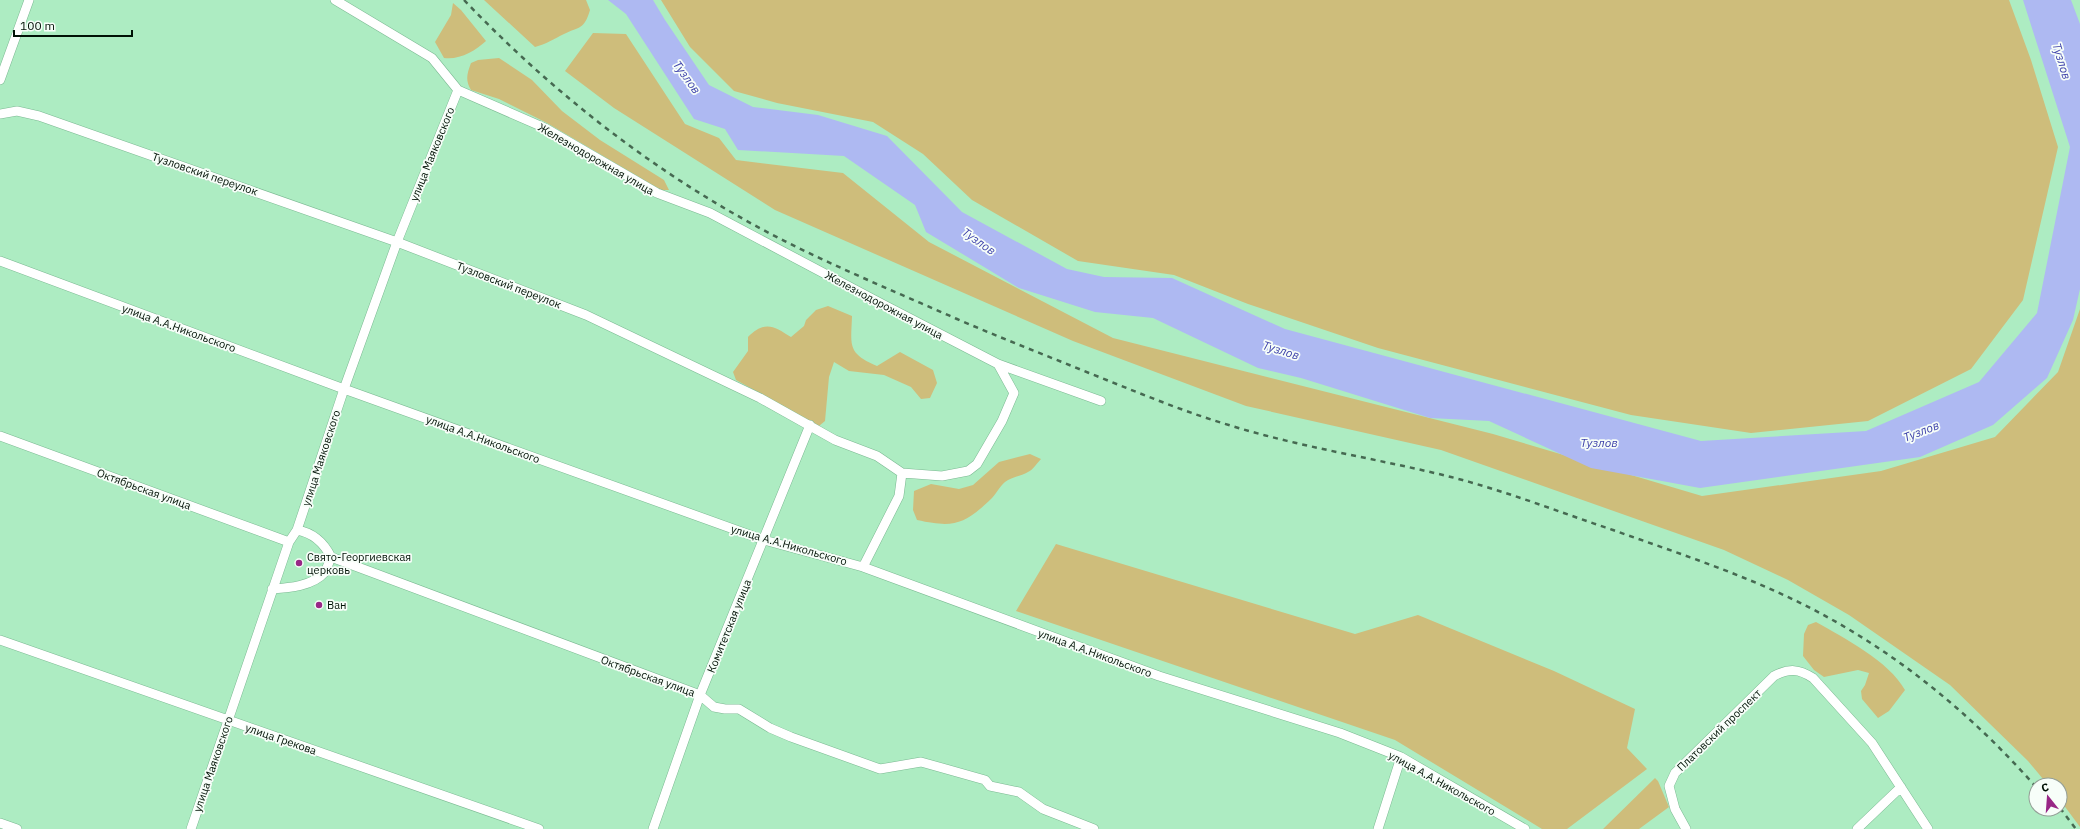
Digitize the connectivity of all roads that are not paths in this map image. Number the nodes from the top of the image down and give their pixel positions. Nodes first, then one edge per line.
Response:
1 (29, 0) edge
2 (335, 0) edge
3 (0, 80) edge
4 (458, 90) junction
5 (0, 114) edge
6 (397, 242) junction
7 (0, 261) edge
8 (998, 364) junction
9 (344, 389) junction
10 (1101, 401) dead end
11 (810, 425) junction
12 (0, 436) edge
13 (902, 473) junction
14 (297, 530) junction
15 (764, 540) junction
16 (288, 542) junction
17 (331, 557) junction
18 (863, 567) junction
19 (272, 589) junction
20 (0, 640) edge
21 (700, 695) junction
22 (228, 721) junction
23 (1401, 757) junction
24 (1901, 787) junction
25 (0, 823) edge
26 (17, 829) edge
27 (190, 829) edge
28 (540, 829) edge
29 (652, 829) edge
30 (1094, 829) edge
31 (1378, 829) edge
32 (1525, 829) edge
33 (1686, 829) edge
34 (1857, 829) edge
35 (1928, 829) edge

1 - 3 street
2 - 4 street, Железнодорожная улица
4 - 6 street, улица Маяковского
4 - 8 street, Железнодорожная улица
5 - 6 street, Тузловский переулок
6 - 9 street, улица Маяковского
6 - 11 street, Тузловский переулок
7 - 9 street, улица А.А.Никольского
8 - 10 street, Железнодорожная улица
8 - 13 street
9 - 14 street, улица Маяковского
9 - 15 street, улица А.А.Никольского
11 - 13 street, Тузловский переулок
11 - 15 street, Комитетская улица
12 - 16 street, Октябрьская улица
13 - 18 street
14 - 16 street, улица Маяковского
14 - 17 street
15 - 18 street, улица А.А.Никольского
15 - 21 street, Комитетская улица
16 - 19 street, улица Маяковского
17 - 19 street
17 - 21 street, Октябрьская улица
18 - 23 street, улица А.А.Никольского
19 - 22 street, улица Маяковского
20 - 22 street, улица Грекова
21 - 29 street, Комитетская улица
21 - 30 street, Октябрьская улица
22 - 27 street, улица Маяковского
22 - 28 street, улица Грекова
23 - 31 street
23 - 32 street, улица А.А.Никольского
24 - 33 street, Платовский проспект
24 - 34 street
24 - 35 street
25 - 26 street

